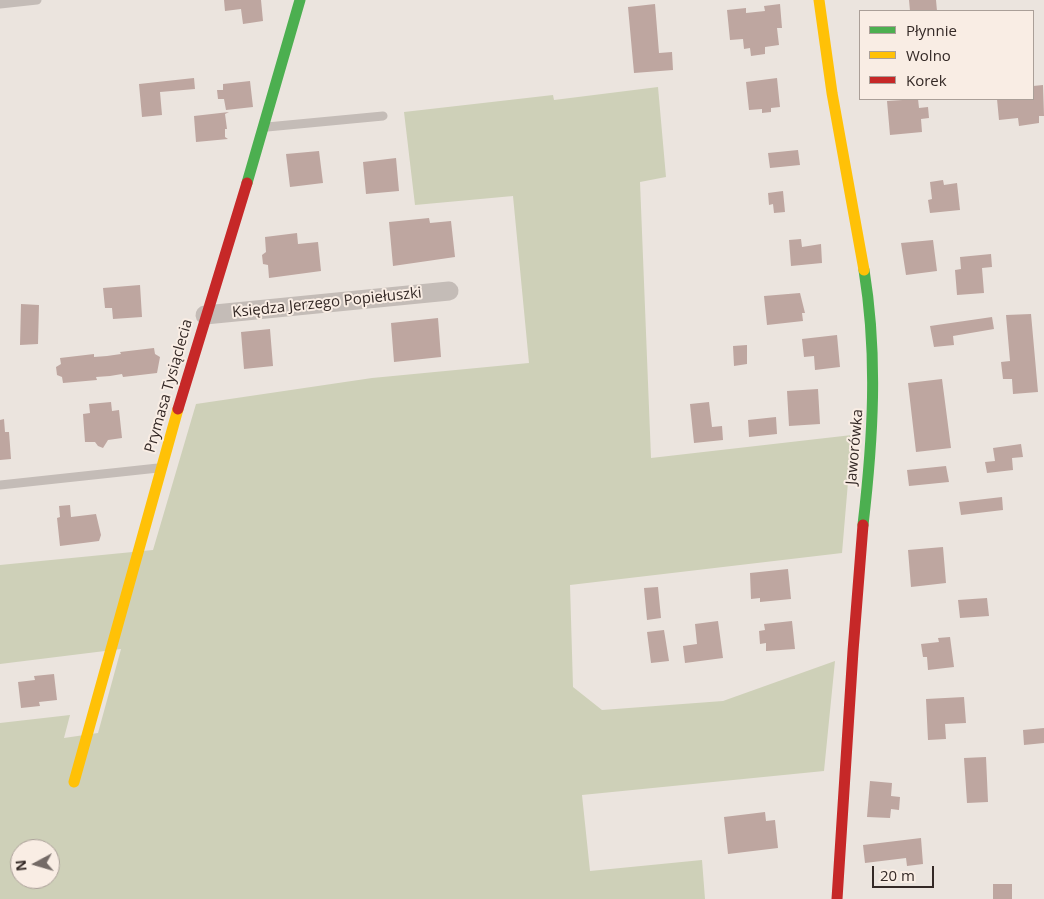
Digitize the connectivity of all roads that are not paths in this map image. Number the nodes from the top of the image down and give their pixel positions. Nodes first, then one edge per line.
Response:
1 (37, 0) edge
2 (300, 0) edge
3 (819, 0) edge
4 (0, 4) edge
5 (383, 116) dead end
6 (264, 127) junction
7 (449, 291) dead end
8 (205, 315) junction
9 (161, 468) junction
10 (0, 485) edge
11 (74, 782) dead end
12 (837, 899) edge

1 - 4 lane
2 - 6 street, Prymasa Tysiąclecia
3 - 12 street, Jaworówka
5 - 6 lane
6 - 8 street, Prymasa Tysiąclecia
7 - 8 street, Księdza Jerzego Popiełuszki
8 - 9 street, Prymasa Tysiąclecia
9 - 10 lane
9 - 11 street, Prymasa Tysiąclecia

